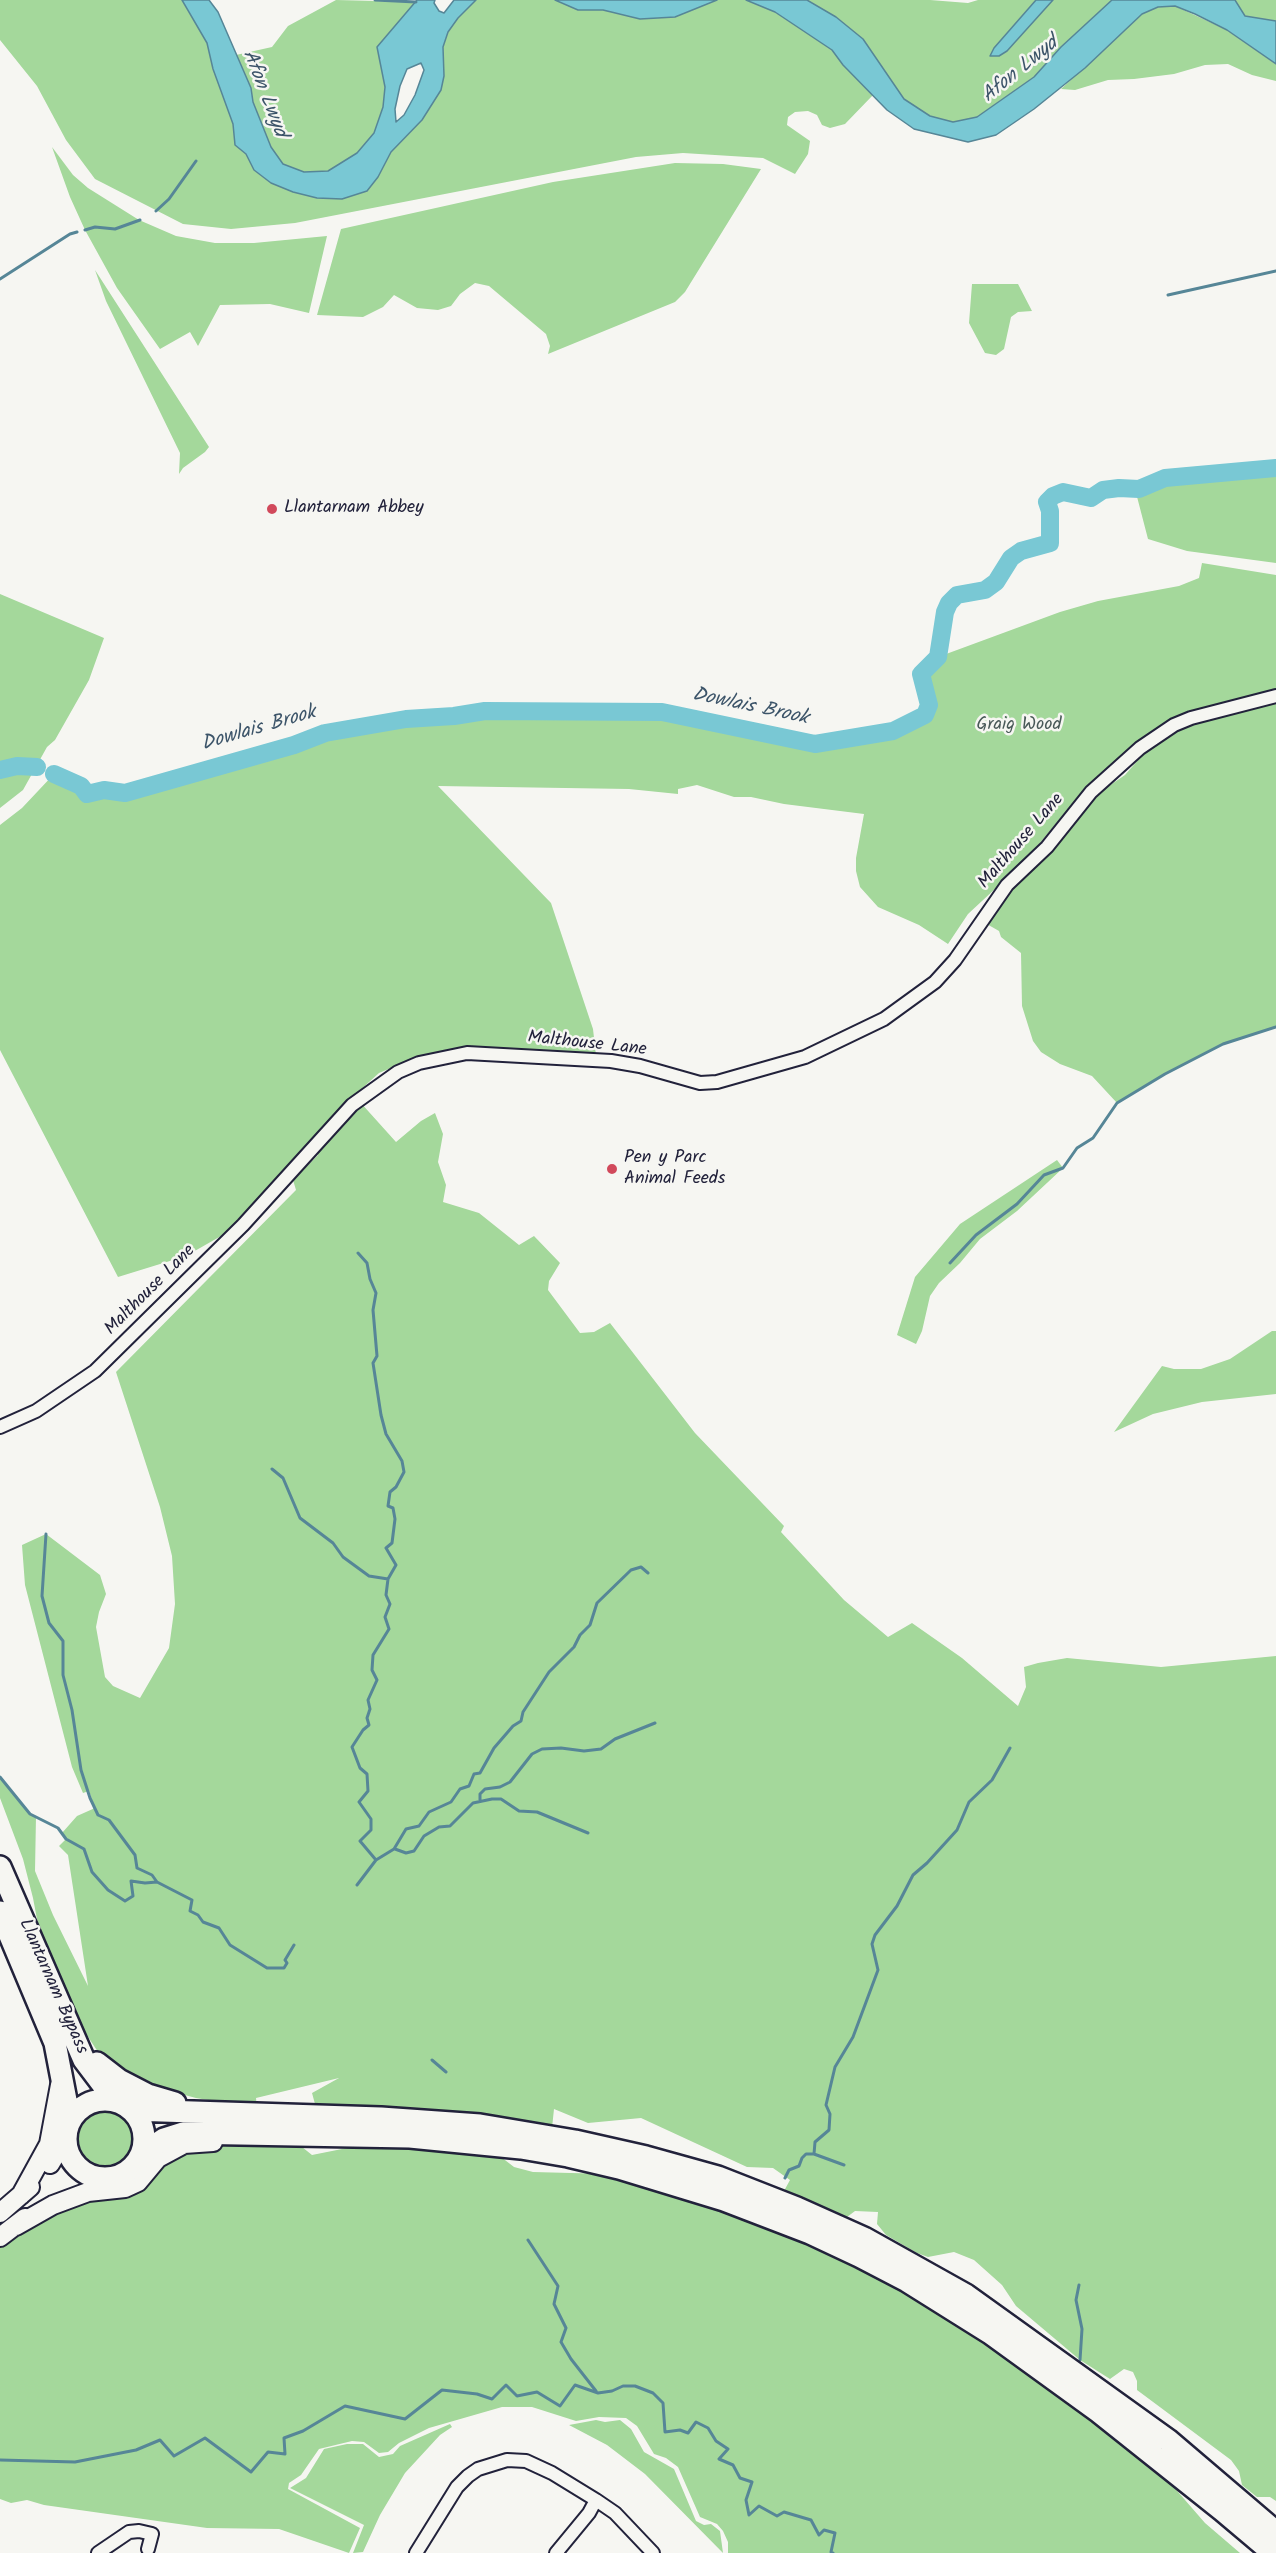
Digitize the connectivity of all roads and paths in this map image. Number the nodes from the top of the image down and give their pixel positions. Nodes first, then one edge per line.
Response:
1 (1276, 696) edge
2 (0, 1427) edge
3 (0, 1867) edge
4 (0, 1912) edge
5 (70, 2030) junction
6 (62, 2076) junction
7 (123, 2105) junction
8 (207, 2112) junction
9 (68, 2130) junction
10 (268, 2134) junction
11 (142, 2154) junction
12 (93, 2177) junction
13 (21, 2195) junction
14 (0, 2213) edge
15 (16, 2226) junction
16 (0, 2237) edge
17 (596, 2500) junction
18 (1276, 2532) edge
19 (148, 2549) dead end
20 (98, 2553) edge
21 (416, 2553) edge
22 (556, 2553) edge
23 (653, 2553) edge
24 (1273, 2553) edge

1 - 2 street, Malthouse Lane
3 - 5 highway, Llantarnam Bypass
4 - 6 highway, Llantarnam Bypass
5 - 7 highway, Llantarnam Bypass
5 - 8 highway
6 - 9 highway, Llantarnam Bypass
6 - 13 main road
7 - 8 highway
7 - 9 highway
7 - 11 highway
8 - 18 highway
9 - 12 highway
9 - 13 main road
10 - 11 highway
10 - 15 main road
10 - 24 highway
11 - 12 highway
12 - 15 main road
13 - 14 main road
15 - 16 main road
17 - 21 street
17 - 22 street
17 - 23 street
19 - 20 street

